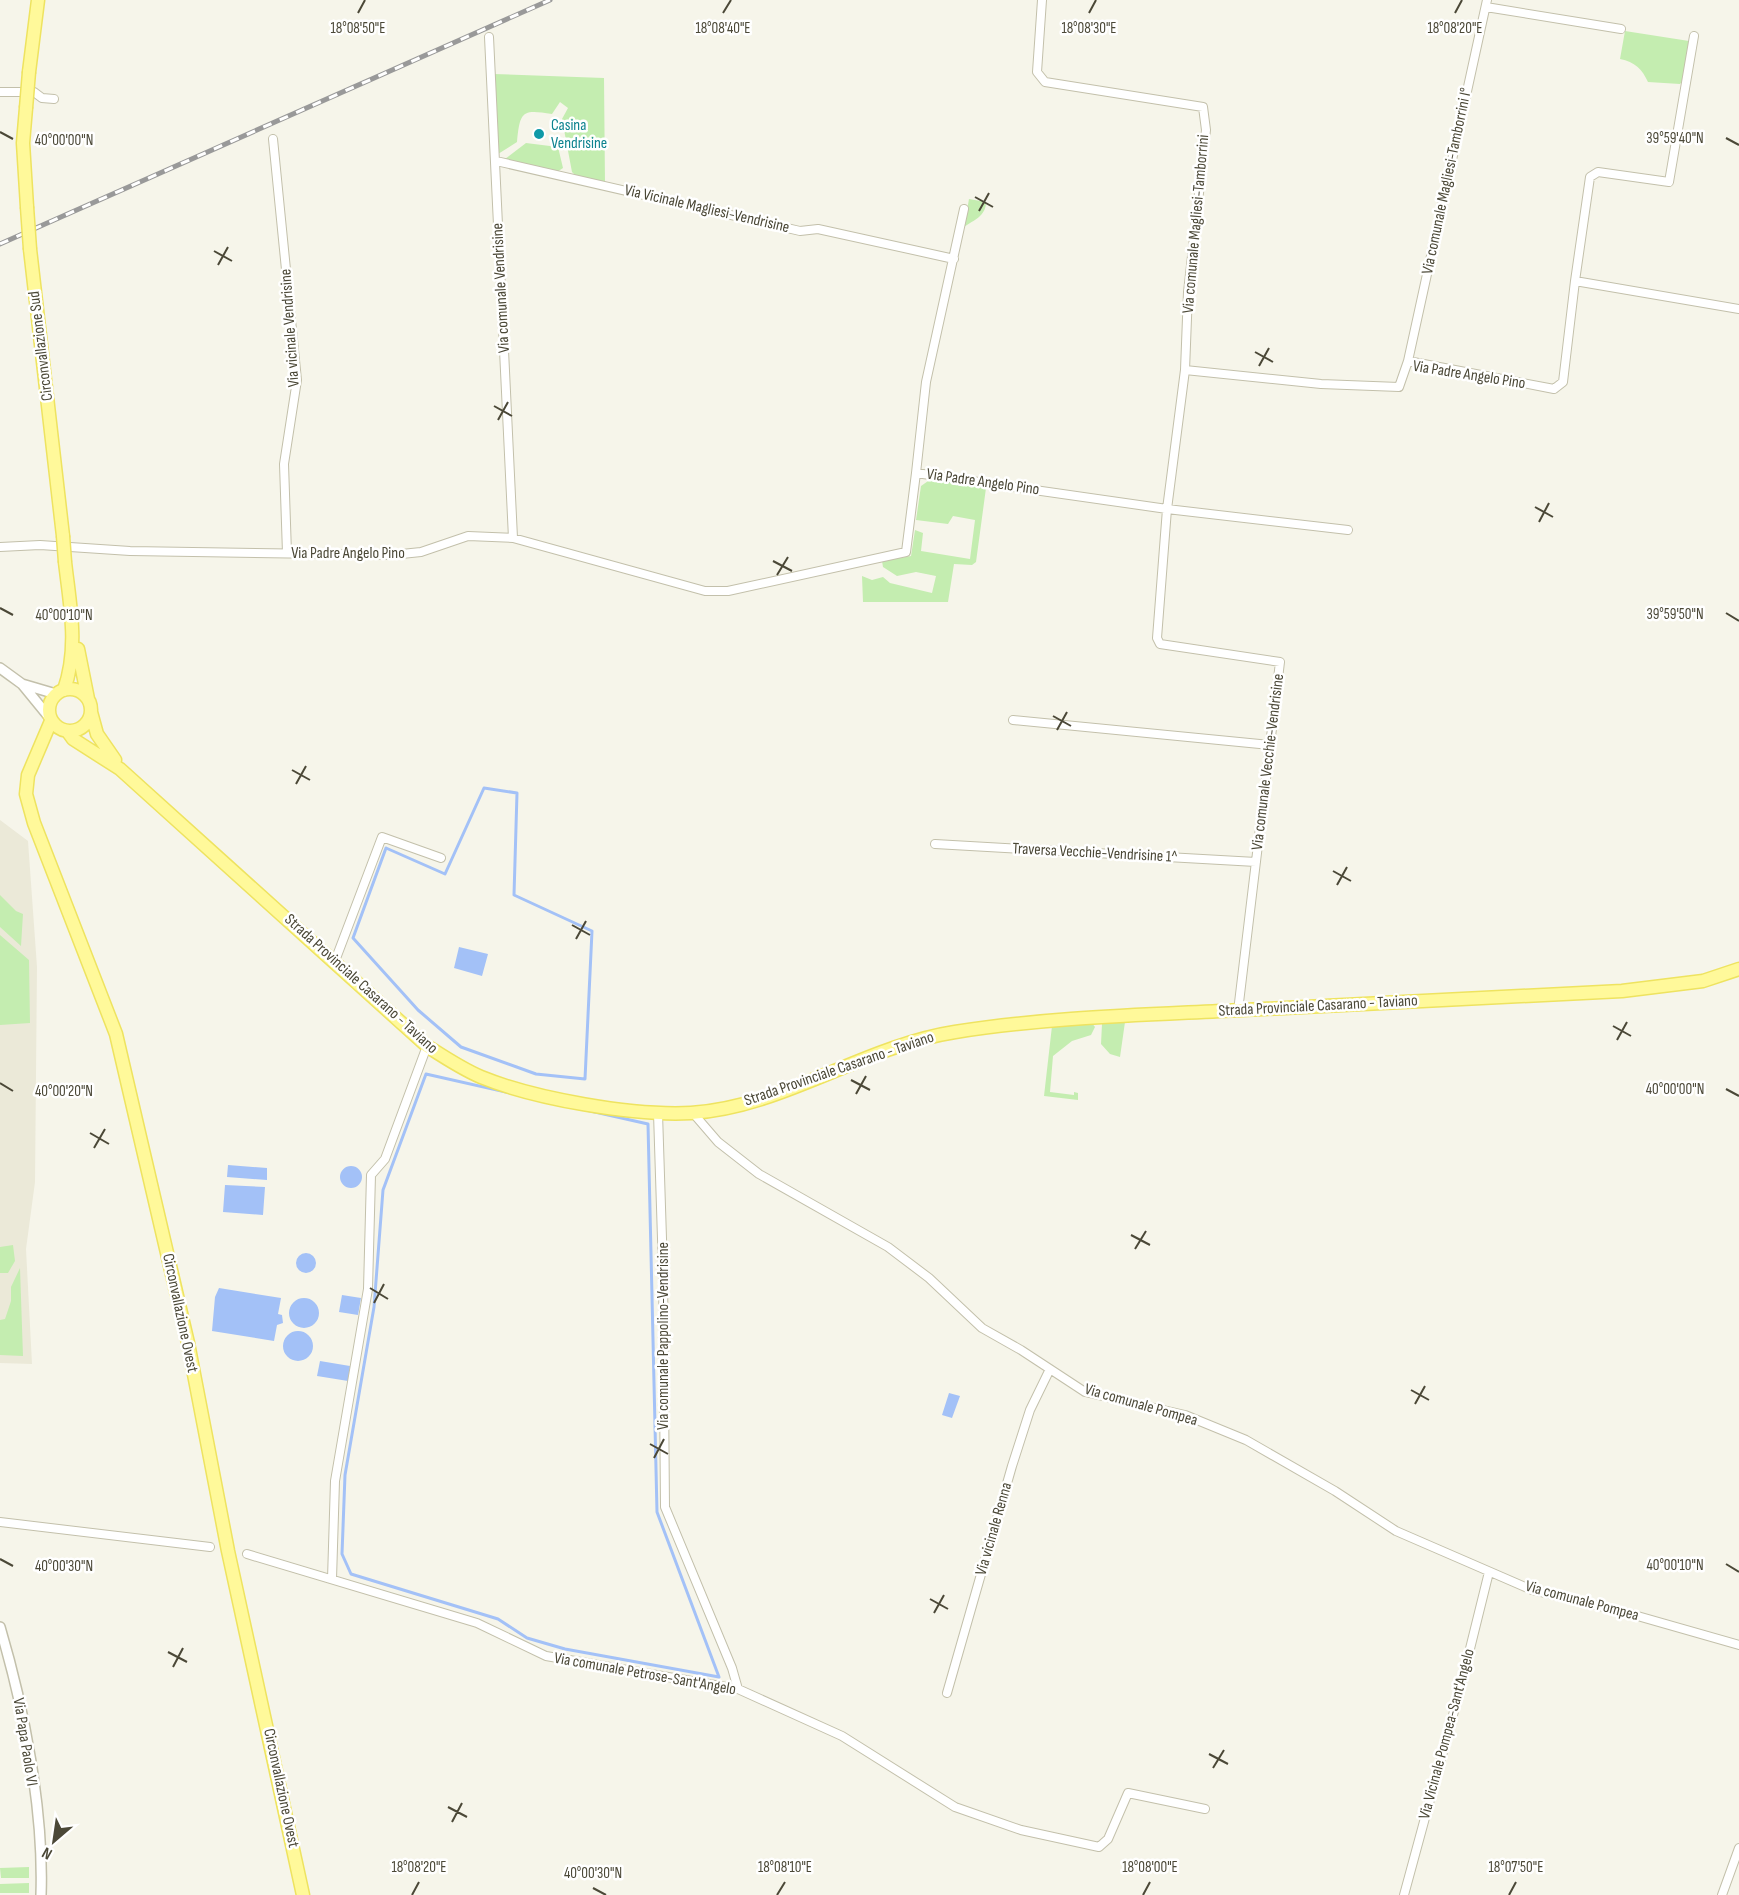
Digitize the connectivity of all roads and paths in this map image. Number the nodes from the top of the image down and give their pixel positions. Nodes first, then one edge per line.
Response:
1 (38, 0) edge
2 (1042, 0) edge
3 (1486, 3) edge
4 (1621, 29) dead end
5 (1694, 36) dead end
6 (489, 37) dead end
7 (0, 92) edge
8 (54, 99) dead end
9 (273, 139) dead end
10 (496, 161) junction
11 (964, 208) dead end
12 (954, 259) junction
13 (1575, 281) junction
14 (1739, 309) edge
15 (1408, 361) junction
16 (1185, 369) junction
17 (916, 472) junction
18 (1167, 509) junction
19 (1348, 530) dead end
20 (513, 538) junction
21 (0, 547) edge
22 (287, 553) junction
23 (74, 636) junction
24 (0, 668) edge
25 (22, 684) junction
26 (60, 692) junction
27 (90, 707) junction
28 (50, 719) junction
29 (1013, 720) dead end
30 (65, 731) junction
31 (42, 745) junction
32 (1270, 745) junction
33 (120, 769) junction
34 (935, 844) dead end
35 (441, 858) dead end
36 (1256, 862) junction
37 (335, 962) junction
38 (1739, 969) edge
39 (1238, 1011) junction
40 (427, 1046) junction
41 (658, 1113) junction
42 (693, 1113) junction
43 (1050, 1368) junction
44 (0, 1522) edge
45 (210, 1547) dead end
46 (247, 1554) dead end
47 (1489, 1572) junction
48 (332, 1580) junction
49 (0, 1627) edge
50 (1739, 1645) edge
51 (738, 1689) junction
52 (947, 1693) dead end
53 (1205, 1809) dead end
54 (1739, 1848) edge
55 (41, 1895) edge
56 (303, 1895) edge
57 (1404, 1895) edge
58 (1722, 1895) edge

1 - 23 main road, Circonvallazione Sud, bridge
2 - 16 street, Via comunale Magliesi-Tamborrini
3 - 4 street
3 - 15 street, Via comunale Magliesi-Tamborrini I°
5 - 13 street, Via Padre Angelo Pino
6 - 10 street, Via comunale Vendrisine
7 - 8 street
9 - 22 street, Via vicinale Vendrisine
10 - 12 street, Via Vicinale Magliesi-Vendrisine
10 - 20 street, Via comunale Vendrisine
11 - 12 street
12 - 17 street
13 - 14 street
13 - 15 street, Via Padre Angelo Pino
15 - 16 street, Via Padre Angelo Pino
16 - 18 street
17 - 18 street, Via Padre Angelo Pino
17 - 20 street, Via Padre Angelo Pino
18 - 19 street, Via Padre Angelo Pino
18 - 32 street, Via comunale Vecchie-Vendrisine
20 - 22 street, Via Padre Angelo Pino
21 - 22 street, Via Padre Angelo Pino
23 - 26 main road, Circonvallazione Sud
23 - 27 main road
24 - 25 street
25 - 26 street
25 - 28 street
26 - 27 main road
26 - 28 main road, Circonvallazione Sud
27 - 30 main road
27 - 33 main road
28 - 30 main road
28 - 31 main road, Circonvallazione Ovest
29 - 32 street
30 - 31 main road
30 - 33 main road, Strada Provinciale Casarano - Taviano
31 - 56 main road, Circonvallazione Ovest
32 - 36 street, Via comunale Vecchie-Vendrisine
33 - 37 main road, Strada Provinciale Casarano - Taviano
34 - 36 street, Traversa Vecchie-Vendrisine 1^
35 - 37 street
36 - 39 street, Via comunale Vecchie-Vendrisine
37 - 40 main road, Strada Provinciale Casarano - Taviano
38 - 39 main road, Strada Provinciale Casarano - Taviano
39 - 42 main road, Strada Provinciale Casarano - Taviano
40 - 41 main road, Strada Provinciale Casarano - Taviano
40 - 48 street
41 - 42 main road, Strada Provinciale Casarano - Taviano
41 - 51 street, Via comunale Pappolino-Vendrisine
42 - 43 street, Via comunale Pompea
43 - 47 street, Via comunale Pompea
43 - 52 street, Via vicinale Renna
44 - 45 street
46 - 48 street, Via comunale Petrose-Sant'Angelo
47 - 50 street, Via comunale Pompea
47 - 57 street, Via Vicinale Pompea-Sant'Angelo
48 - 51 street, Via comunale Petrose-Sant'Angelo
49 - 55 street, Via Papa Paolo VI
51 - 53 street, Via comunale Petrose-Sant'Angelo
54 - 58 street

